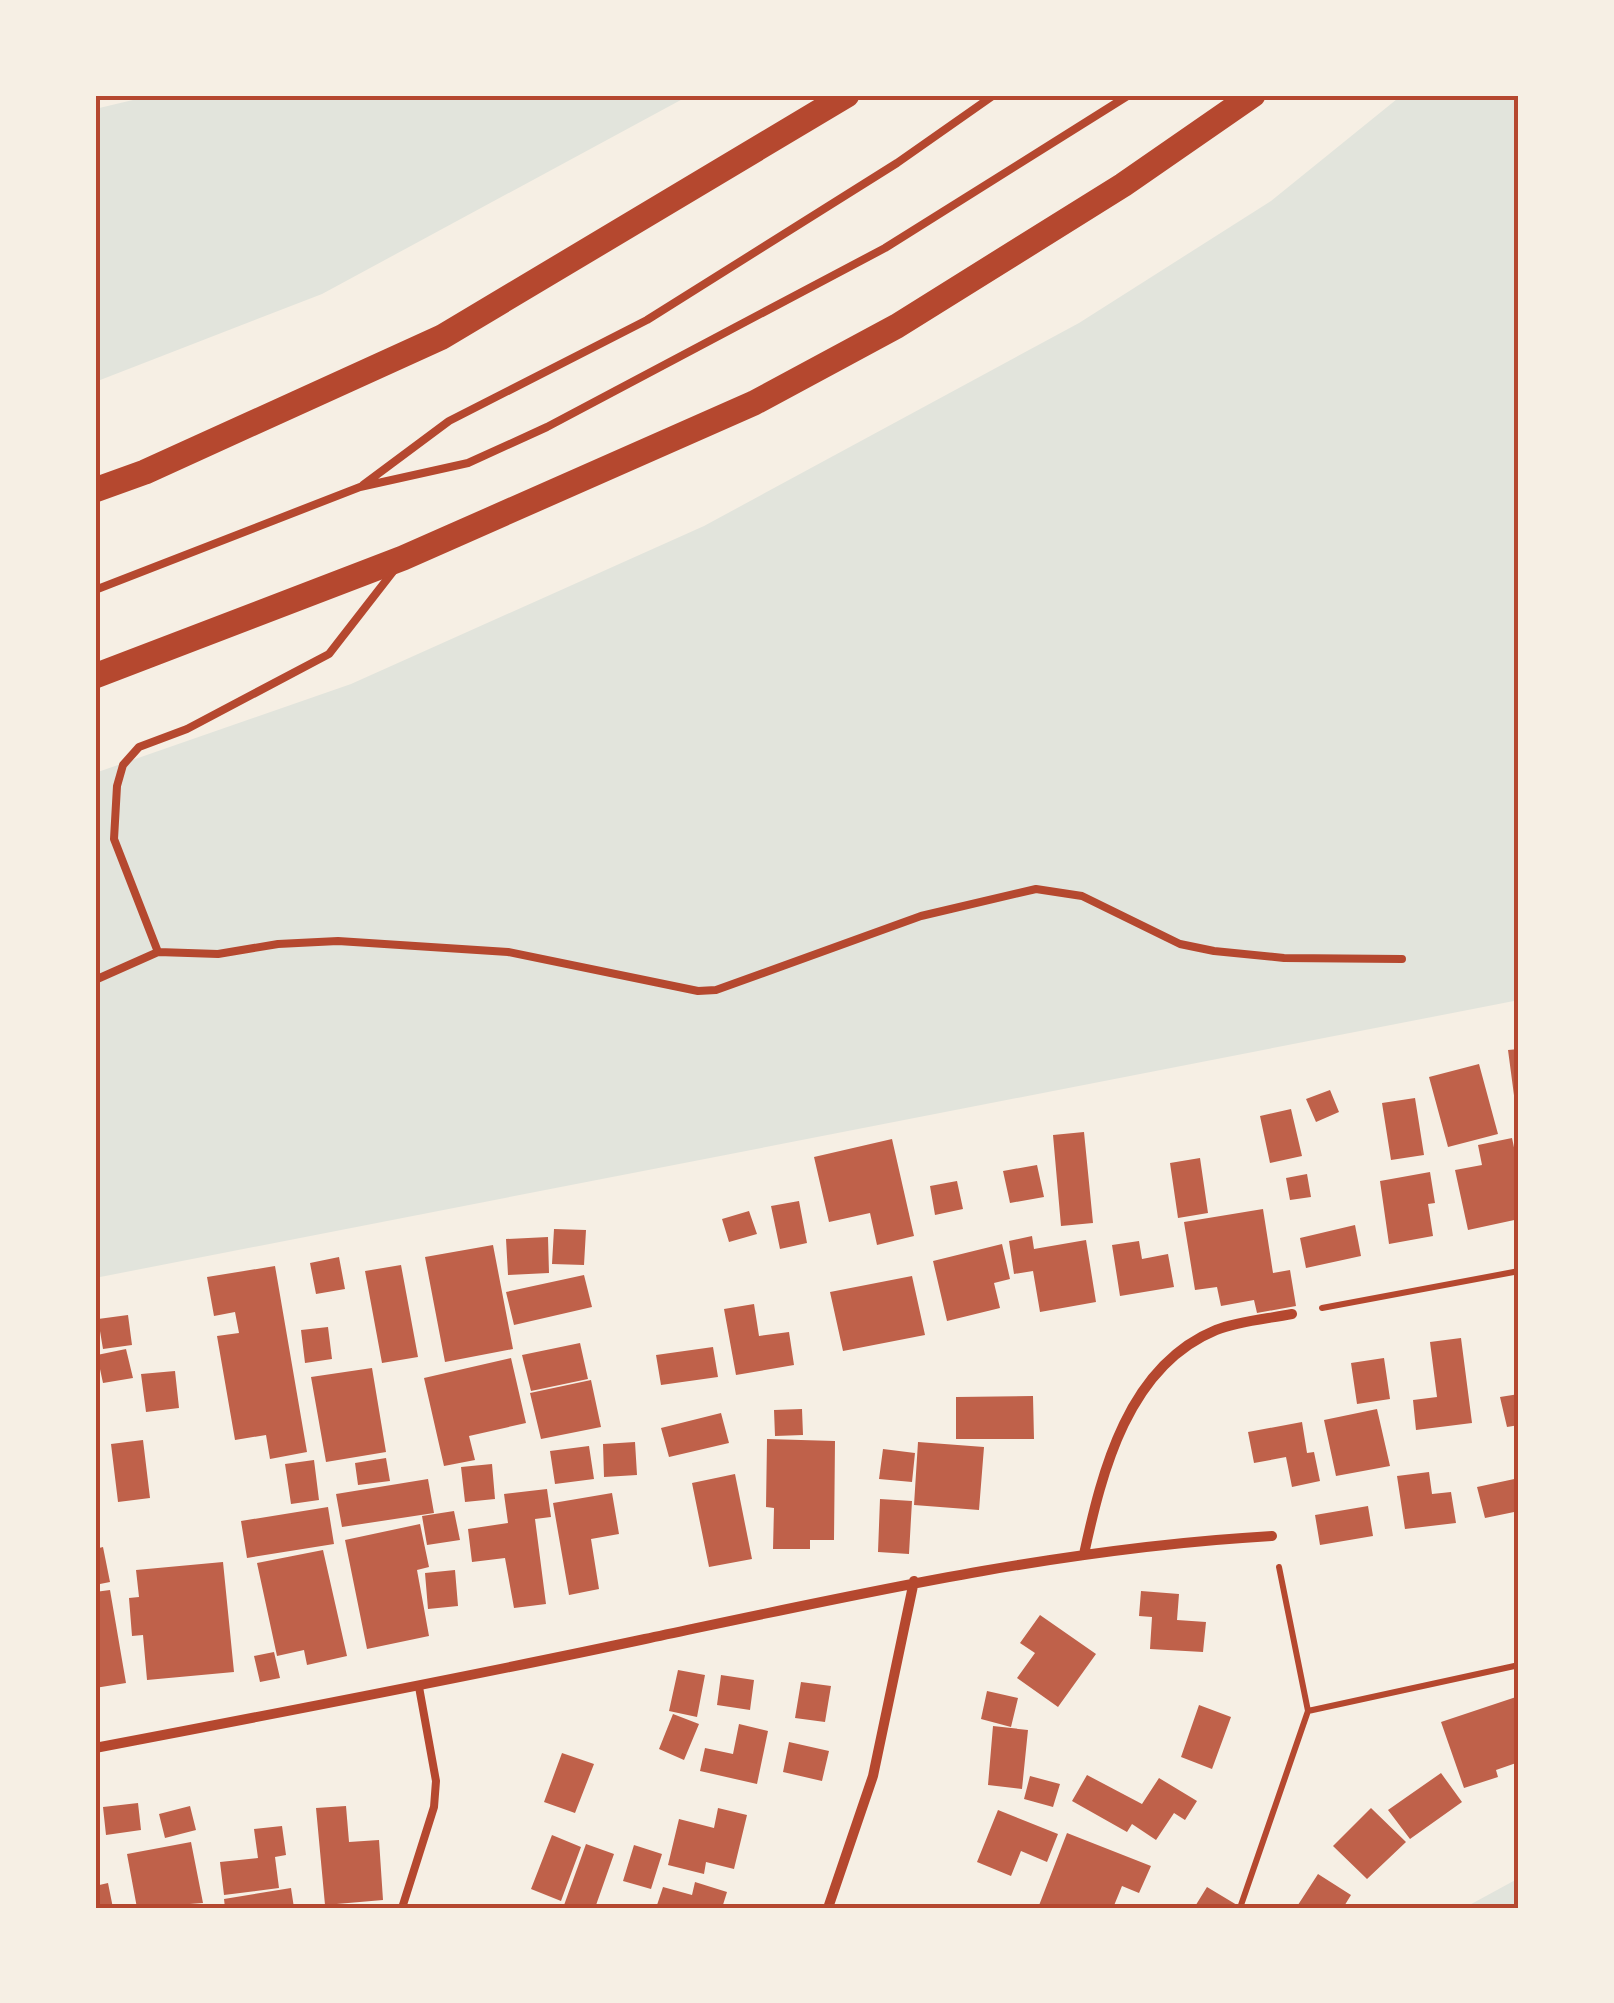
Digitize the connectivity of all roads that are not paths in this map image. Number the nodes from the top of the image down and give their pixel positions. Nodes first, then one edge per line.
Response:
1 (847, 95) edge
2 (994, 95) edge
3 (1129, 95) edge
4 (1253, 95) edge
5 (360, 487) junction
6 (95, 490) edge
7 (404, 558) junction
8 (95, 590) edge
9 (95, 676) edge
10 (158, 952) junction
11 (1402, 959) dead end
12 (95, 980) edge
13 (1292, 1314) road end
14 (1272, 1536) road end
15 (1084, 1554) junction
16 (914, 1582) junction
17 (420, 1687) junction
18 (95, 1748) edge
19 (402, 1908) edge
20 (828, 1908) edge

1 - 6 main road
2 - 5 lane
3 - 5 lane
4 - 7 main road
5 - 8 lane
7 - 9 main road
7 - 10 lane
10 - 11 lane
10 - 12 lane
13 - 15 street
14 - 15 street
15 - 16 street
16 - 17 street
16 - 20 street
17 - 18 street
17 - 19 lane

